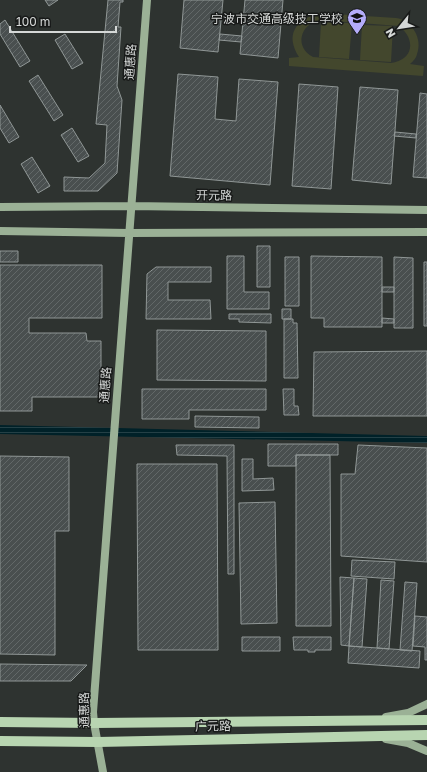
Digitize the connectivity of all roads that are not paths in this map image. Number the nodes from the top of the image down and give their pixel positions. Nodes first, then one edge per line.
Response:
1 (147, 0) edge
2 (131, 206) junction
3 (0, 207) edge
4 (427, 210) edge
5 (0, 231) edge
6 (427, 232) edge
7 (129, 233) junction
8 (427, 704) edge
9 (365, 720) junction
10 (427, 720) edge
11 (0, 722) edge
12 (94, 723) junction
13 (427, 735) edge
14 (376, 736) junction
15 (0, 742) edge
16 (98, 742) junction
17 (427, 751) edge
18 (103, 772) edge

1 - 2 main road, 通惠路
2 - 3 main road, 开元路
2 - 4 main road, 开元路
2 - 7 main road, 通惠路
5 - 7 main road
6 - 7 main road
7 - 12 main road, 通惠路
8 - 9 main road
9 - 10 main road, 广元路
9 - 12 main road, 广元路
11 - 12 main road, 广元路
12 - 16 main road, 通惠路
13 - 14 main road, 广元路
14 - 16 main road, 广元路
14 - 17 main road
15 - 16 main road, 广元路
16 - 18 main road, 通惠路

